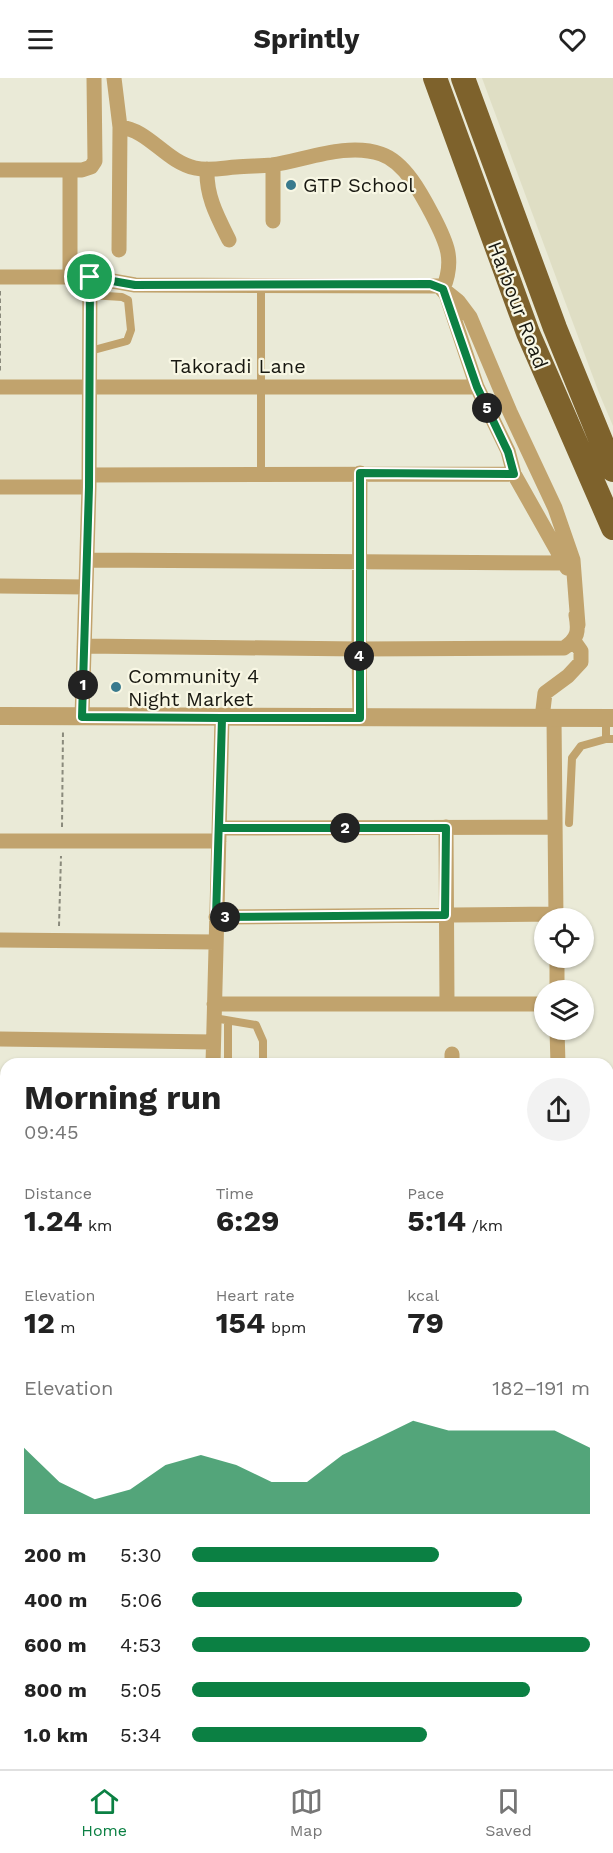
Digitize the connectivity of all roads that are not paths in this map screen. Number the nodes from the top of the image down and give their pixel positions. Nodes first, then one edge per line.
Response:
1 (94, 78) edge
2 (114, 78) edge
3 (435, 78) edge
4 (463, 78) edge
5 (120, 127) junction
6 (273, 165) junction
7 (207, 169) junction
8 (0, 170) edge
9 (70, 170) junction
10 (273, 221) dead end
11 (229, 240) dead end
12 (119, 250) dead end
13 (0, 277) edge
14 (70, 277) junction
15 (90, 277) junction
16 (261, 285) junction
17 (443, 289) junction
18 (90, 295) junction
19 (90, 351) junction
20 (0, 387) edge
21 (260, 387) junction
22 (477, 387) junction
23 (89, 388) junction
24 (613, 470) edge
25 (360, 473) junction
26 (261, 474) junction
27 (514, 474) junction
28 (89, 481) junction
29 (0, 487) edge
30 (613, 528) edge
31 (87, 560) junction
32 (358, 562) junction
33 (566, 563) junction
34 (0, 586) edge
35 (86, 587) junction
36 (578, 625) junction
37 (574, 641) junction
38 (84, 646) junction
39 (359, 649) junction
40 (0, 716) edge
41 (82, 717) junction
42 (222, 718) junction
43 (360, 718) junction
44 (548, 718) junction
45 (610, 718) edge
46 (610, 739) edge
47 (562, 825) junction
48 (446, 828) junction
49 (219, 835) junction
50 (0, 841) edge
51 (557, 908) edge
52 (445, 915) junction
53 (534, 916) edge
54 (216, 917) junction
55 (0, 940) edge
56 (216, 942) junction
57 (447, 1004) junction
58 (534, 1004) edge
59 (219, 1014) junction
60 (0, 1039) edge
61 (557, 1040) edge
62 (213, 1042) junction
63 (213, 1058) edge
64 (227, 1058) edge
65 (263, 1058) edge
66 (558, 1058) edge

1 - 9 street
2 - 5 street
3 - 30 highway, Harbour Road
4 - 24 highway, Harbour Road
5 - 7 street
5 - 12 street
6 - 7 street
6 - 10 street
6 - 17 street
7 - 11 street
8 - 9 street
9 - 14 street
13 - 14 street
14 - 15 street
15 - 16 street
15 - 18 street
16 - 17 street
16 - 21 lane
17 - 22 street
17 - 36 street
18 - 19 street
18 - 19 lane
19 - 23 street
20 - 23 street, Takoradi Lane
21 - 22 street, Takoradi Lane
21 - 23 street, Takoradi Lane
21 - 26 lane
22 - 27 street
23 - 28 street
25 - 26 street
25 - 27 street
25 - 32 street
26 - 28 street
27 - 33 street
28 - 29 street
28 - 31 street
31 - 32 street
31 - 35 street
32 - 33 street
32 - 39 street
33 - 36 street
34 - 35 street
35 - 38 street
36 - 37 street
37 - 39 street
37 - 44 street
38 - 39 street
38 - 41 street
39 - 43 street
40 - 41 street
41 - 42 street
42 - 43 street
42 - 49 street
43 - 44 street
44 - 45 street
44 - 47 street
45 - 46 lane
46 - 47 lane
47 - 48 street
47 - 51 street
48 - 49 street
48 - 52 street
49 - 50 street
49 - 54 street
52 - 53 street
52 - 54 street
52 - 57 street
54 - 56 street
55 - 56 street
56 - 59 street
57 - 58 street
57 - 59 street
59 - 62 street
59 - 64 lane
59 - 65 lane
60 - 62 street
61 - 66 street
62 - 63 street

